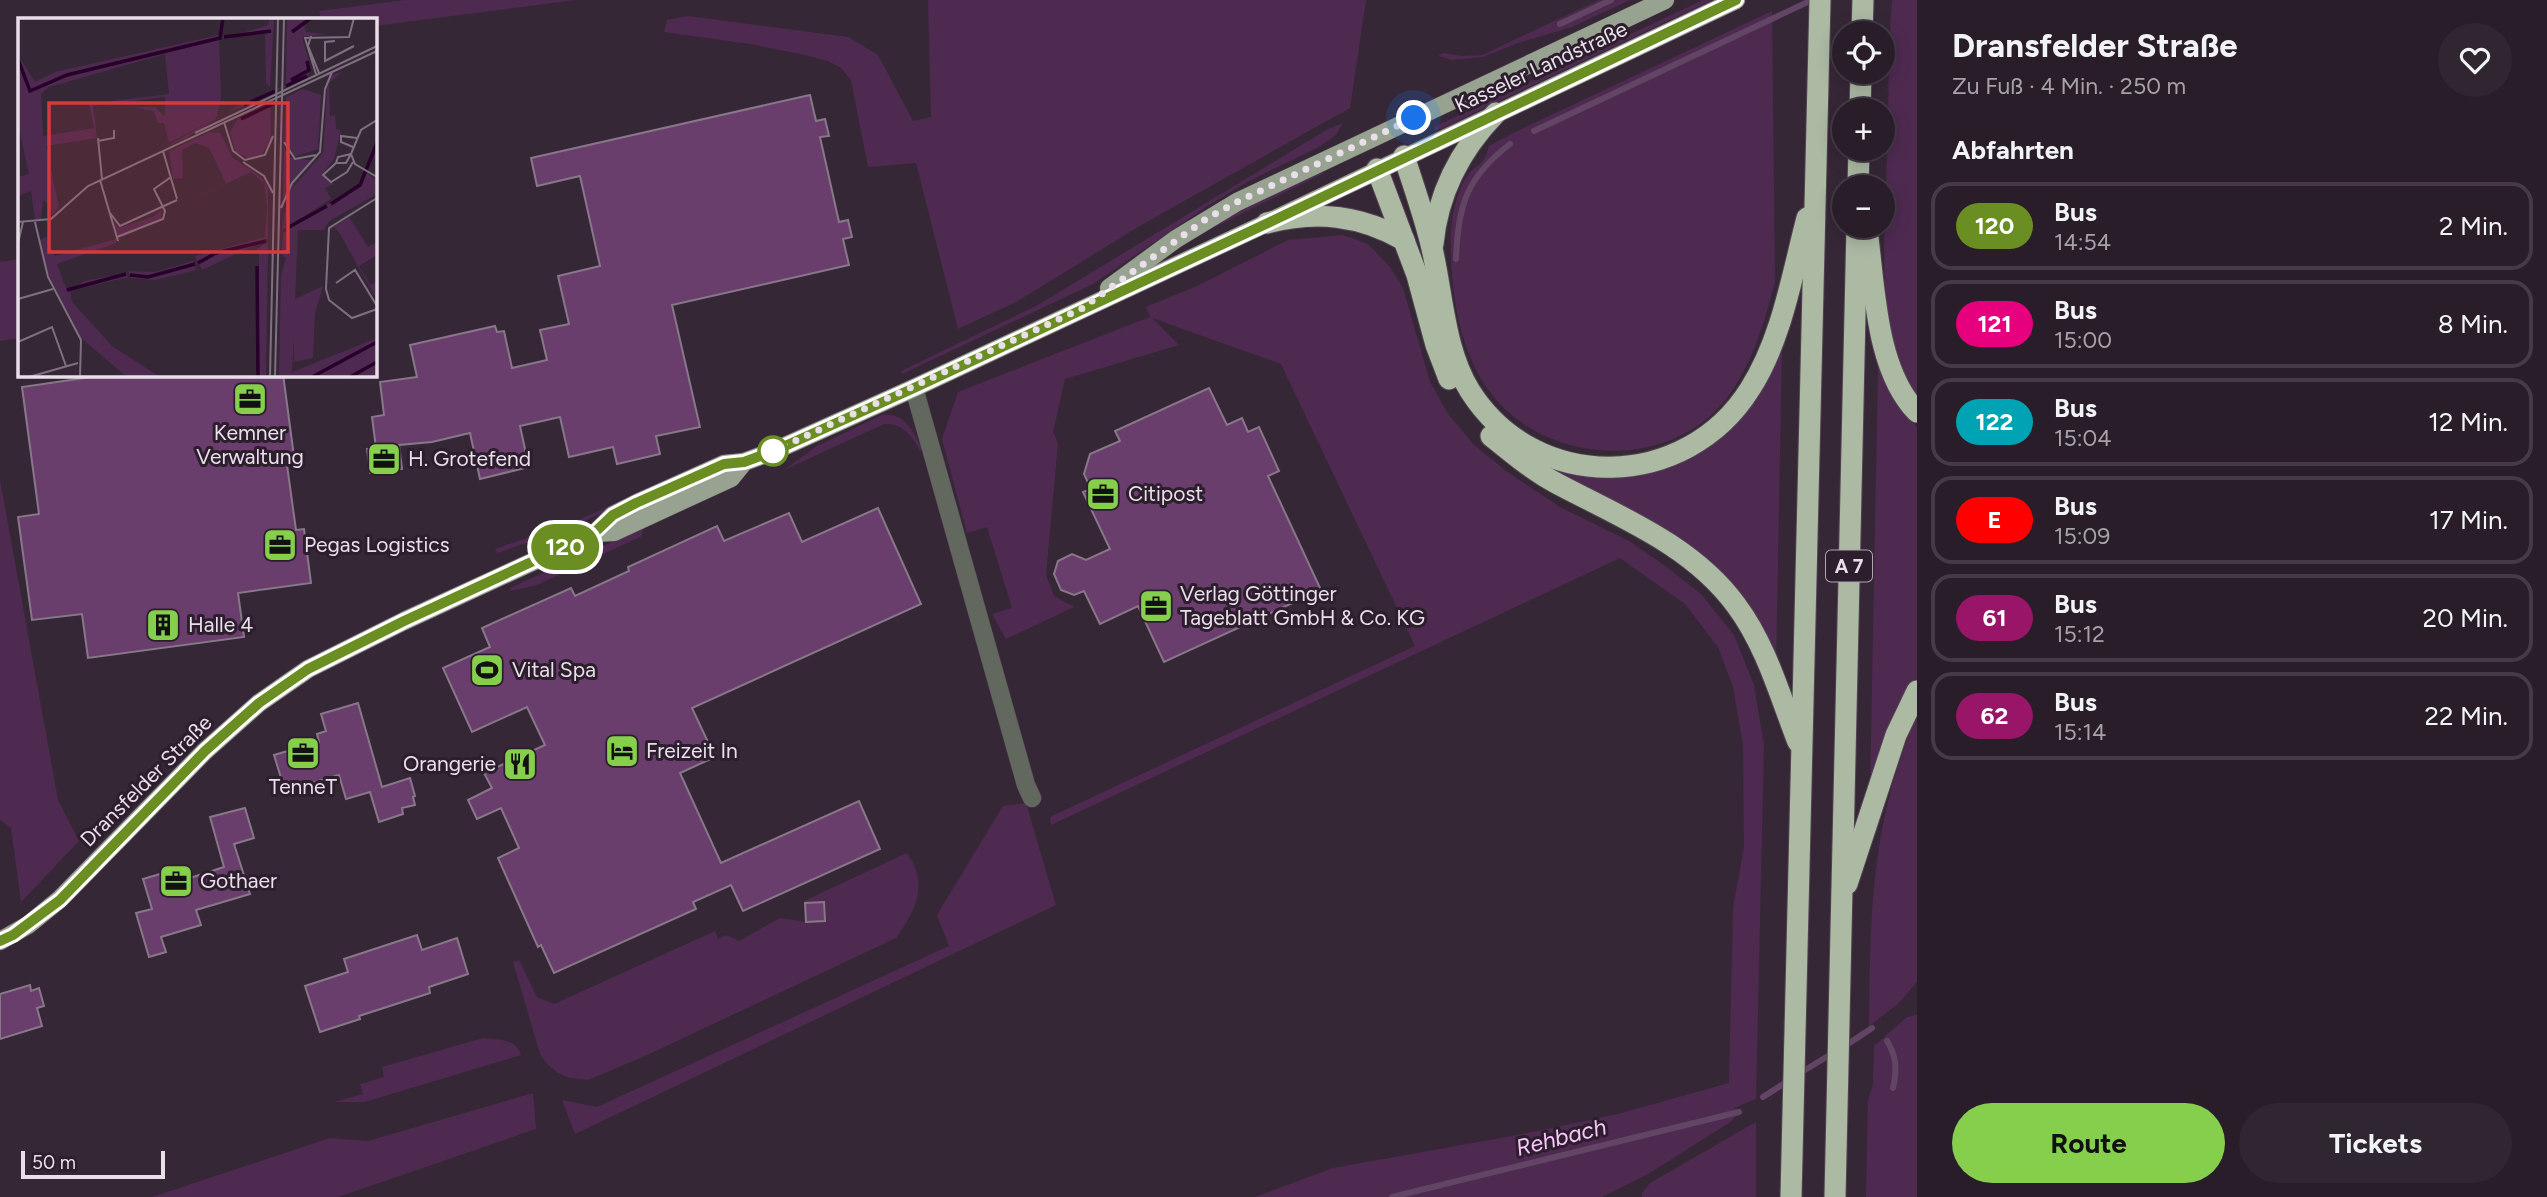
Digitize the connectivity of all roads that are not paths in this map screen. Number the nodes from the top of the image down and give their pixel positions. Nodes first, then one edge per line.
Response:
1 (1665, 0) edge
2 (1736, 0) edge
3 (1820, 0) edge
4 (1863, 0) edge
5 (1862, 21) edge
6 (1496, 113) junction
7 (1396, 127) junction
8 (1367, 140) junction
9 (1404, 156) junction
10 (1377, 169) junction
11 (1816, 182) junction
12 (1268, 223) junction
13 (1857, 238) edge
14 (1868, 238) edge
15 (1404, 240) junction
16 (1433, 249) junction
17 (1081, 309) junction
18 (914, 388) junction
19 (1917, 412) edge
20 (1917, 691) edge
21 (1802, 754) junction
22 (1032, 798) dead end
23 (1840, 905) junction
24 (0, 941) edge
25 (1791, 1197) edge
26 (1835, 1197) edge

1 - 7 main road, Kasseler Landstraße
2 - 6 main road, Kasseler Landstraße
3 - 11 highway, A 7
4 - 5 highway
6 - 9 main road, Kasseler Landstraße
6 - 16 highway
7 - 8 main road, Kasseler Landstraße
7 - 9 main road
8 - 10 main road
8 - 17 main road, Kasseler Landstraße
9 - 10 main road, Kasseler Landstraße
9 - 16 highway
10 - 12 main road, Kasseler Landstraße
10 - 15 highway
11 - 16 highway
11 - 21 highway, A 7
12 - 15 highway
12 - 17 main road, Kasseler Landstraße
13 - 23 highway, A 7
14 - 19 highway
15 - 21 highway
17 - 18 main road, Dransfelder Straße
18 - 22 street
18 - 24 main road, Dransfelder Straße
20 - 23 highway
21 - 25 highway, A 7
23 - 26 highway, A 7

